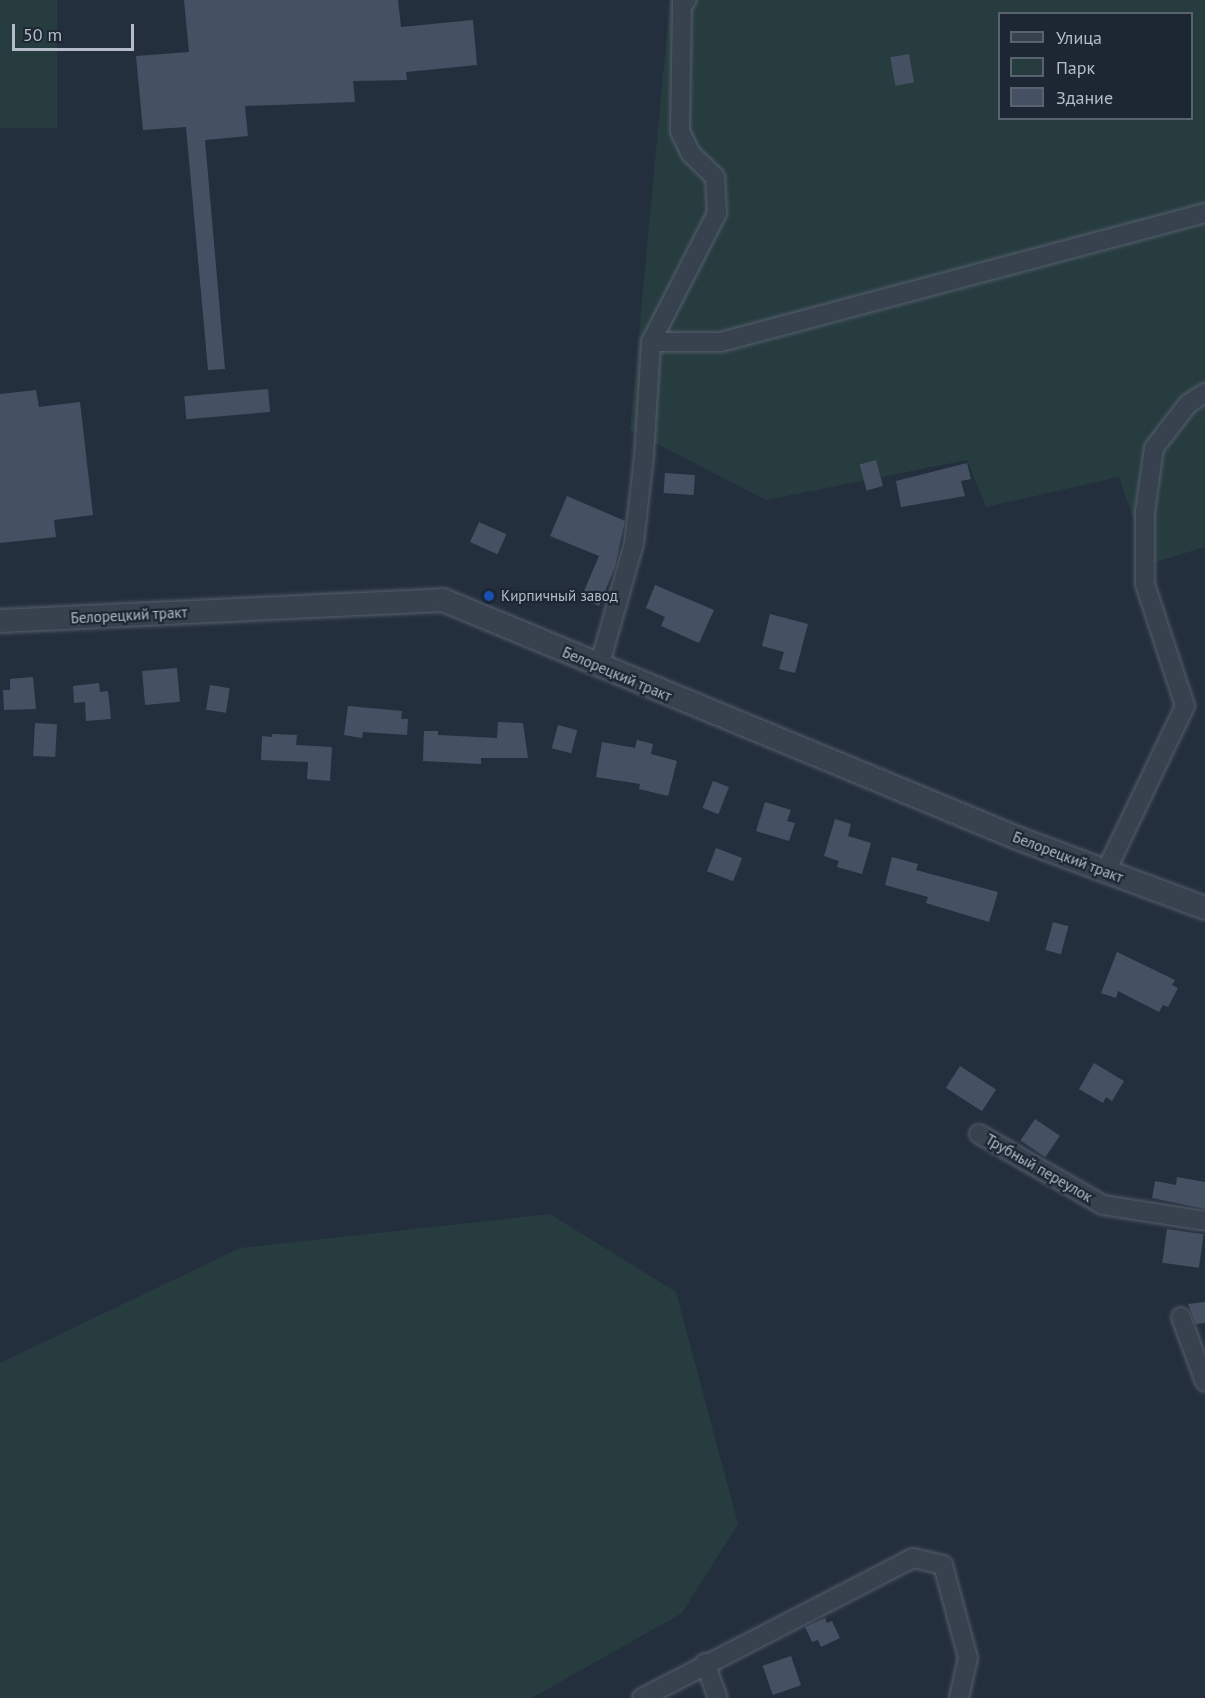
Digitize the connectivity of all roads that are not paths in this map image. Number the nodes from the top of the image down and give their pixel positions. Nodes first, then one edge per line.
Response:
1 (687, 0) edge
2 (1205, 213) edge
3 (651, 342) junction
4 (1205, 393) edge
5 (0, 621) edge
6 (599, 667) junction
7 (1106, 871) junction
8 (1205, 908) edge
9 (979, 1134) dead end
10 (1205, 1221) edge
11 (1181, 1317) dead end
12 (1205, 1382) edge
13 (705, 1663) junction
14 (642, 1698) edge
15 (718, 1698) edge
16 (959, 1698) edge

1 - 3 street
2 - 3 street
3 - 6 street
4 - 7 street
5 - 6 street, Белорецкий тракт
6 - 7 street, Белорецкий тракт
7 - 8 street, Белорецкий тракт
9 - 10 street, Трубный переулок
11 - 12 street
13 - 14 street
13 - 15 street
13 - 16 street

